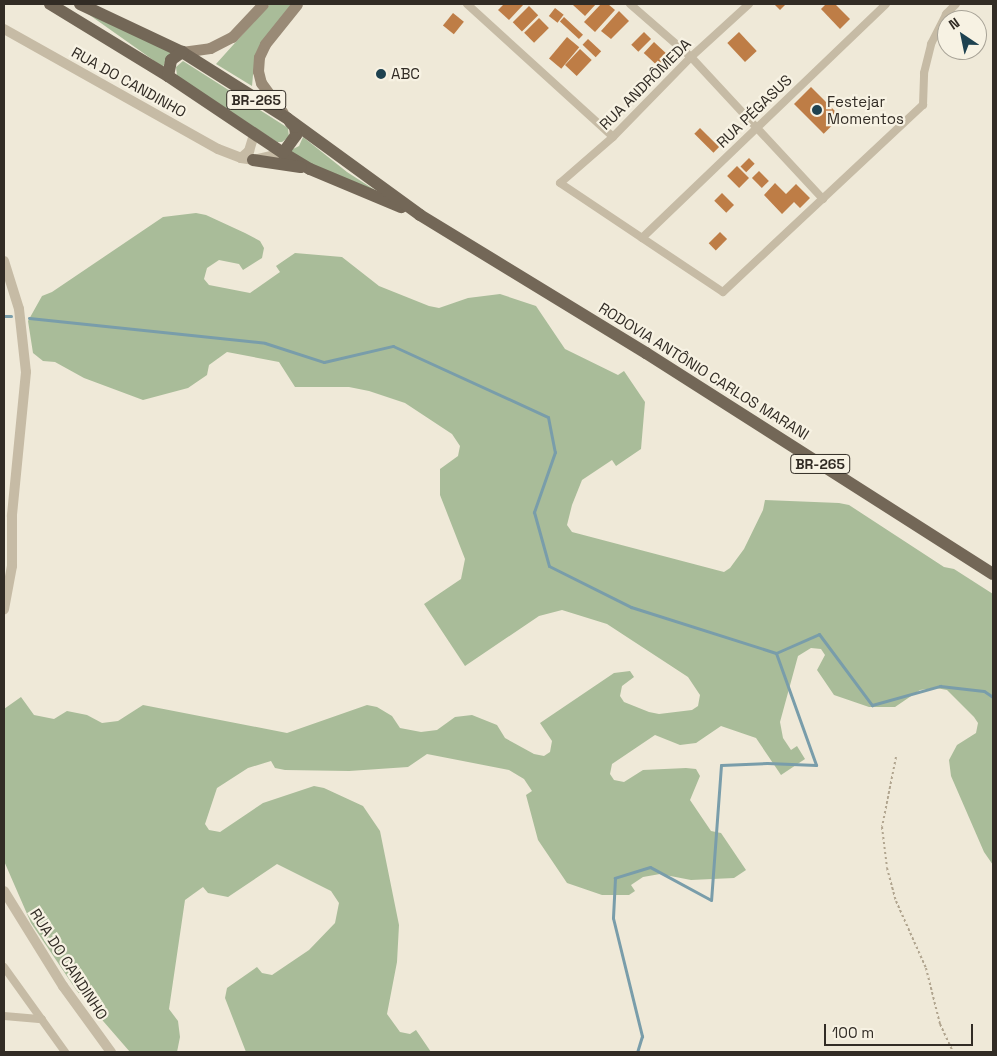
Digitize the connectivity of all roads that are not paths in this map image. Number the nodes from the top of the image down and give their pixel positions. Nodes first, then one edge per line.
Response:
1 (50, 4) edge
2 (80, 4) edge
3 (264, 4) edge
4 (297, 4) edge
5 (467, 4) edge
6 (630, 4) edge
7 (749, 4) edge
8 (886, 4) edge
9 (956, 4) edge
10 (4, 29) edge
11 (182, 52) junction
12 (691, 57) junction
13 (168, 76) junction
14 (287, 118) junction
15 (757, 126) junction
16 (254, 136) junction
17 (613, 137) junction
18 (283, 153) junction
19 (247, 159) junction
20 (310, 169) junction
21 (823, 199) junction
22 (420, 215) junction
23 (642, 238) junction
24 (4, 261) edge
25 (8, 518) edge
26 (993, 574) edge
27 (4, 608) edge
28 (4, 891) edge
29 (4, 967) edge
30 (4, 1016) edge
31 (42, 1019) junction
32 (65, 1052) edge
33 (111, 1052) edge

1 - 13 main road, RODOVIA ANTÔNIO CARLOS MARANI / BR-265
2 - 11 main road, RODOVIA ANTÔNIO CARLOS MARANI / BR-265
3 - 11 main road
4 - 14 main road
5 - 17 street
6 - 12 street
7 - 12 street, RUA ANDRÔMEDA
8 - 15 street, RUA PÉGASUS
9 - 21 street
10 - 19 street, RUA DO CANDINHO
11 - 13 main road
11 - 14 main road, RODOVIA ANTÔNIO CARLOS MARANI / BR-265
12 - 15 street
12 - 17 street, RUA ANDRÔMEDA
13 - 16 main road, RODOVIA ANTÔNIO CARLOS MARANI / BR-265
14 - 18 main road
14 - 22 main road, RODOVIA ANTÔNIO CARLOS MARANI / BR-265
15 - 21 street
15 - 23 street, RUA PÉGASUS
16 - 18 main road, RODOVIA ANTÔNIO CARLOS MARANI / BR-265
16 - 19 street
17 - 23 street, RUA ANDRÔMEDA
18 - 19 street
18 - 20 main road, RODOVIA ANTÔNIO CARLOS MARANI / BR-265
19 - 20 main road
20 - 22 main road, RODOVIA ANTÔNIO CARLOS MARANI / BR-265
21 - 23 street
22 - 26 main road, RODOVIA ANTÔNIO CARLOS MARANI / BR-265
24 - 25 street
25 - 27 street
28 - 33 street, RUA DO CANDINHO
29 - 31 street
30 - 31 street
31 - 32 street

